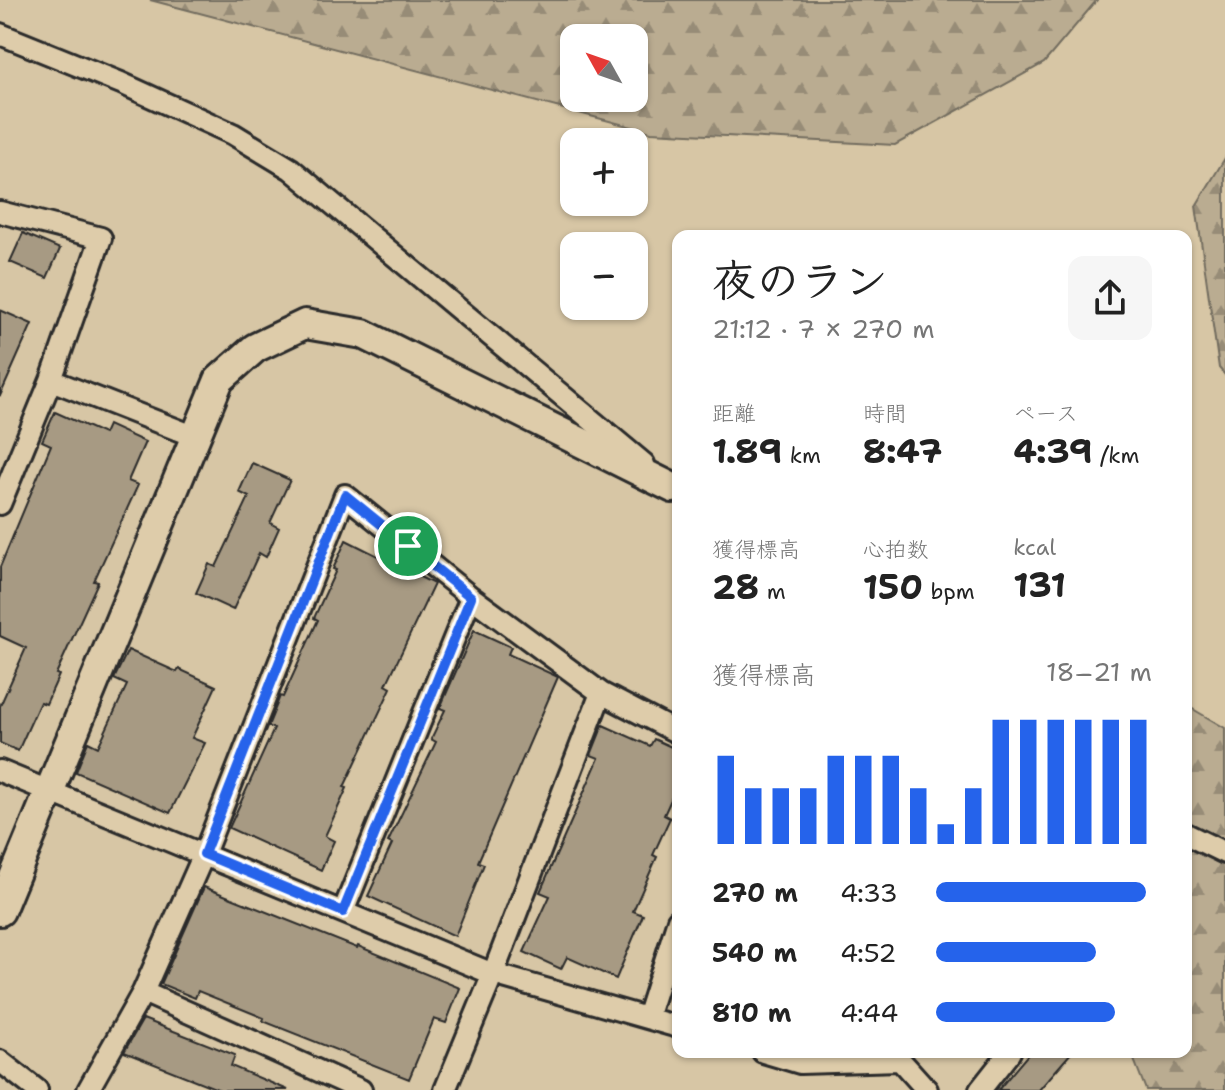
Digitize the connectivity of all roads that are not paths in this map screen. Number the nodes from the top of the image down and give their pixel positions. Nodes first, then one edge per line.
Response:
1 (0, 34) edge
2 (0, 212) edge
3 (51, 380) junction
4 (196, 437) junction
5 (672, 487) edge
6 (672, 488) edge
7 (1, 497) edge
8 (471, 597) junction
9 (601, 693) junction
10 (672, 730) edge
11 (0, 771) edge
12 (50, 791) junction
13 (1192, 837) edge
14 (1225, 853) edge
15 (204, 854) junction
16 (0, 911) edge
17 (343, 912) junction
18 (672, 939) edge
19 (493, 974) junction
20 (143, 992) junction
21 (647, 1018) junction
22 (672, 1025) edge
23 (835, 1058) edge
24 (1005, 1058) edge
25 (0, 1061) edge
26 (37, 1090) edge
27 (88, 1090) edge
28 (361, 1090) edge
29 (445, 1090) edge
30 (927, 1090) edge
31 (980, 1090) edge

1 - 5 street
2 - 3 street
3 - 4 street
3 - 7 street
4 - 6 street
4 - 12 street
8 - 9 street
8 - 15 street
8 - 17 street
9 - 10 street
9 - 19 street
11 - 12 street
12 - 15 street
12 - 16 street
13 - 14 street
15 - 17 street
15 - 20 street
17 - 19 street
18 - 21 street
19 - 21 street
19 - 29 street
20 - 27 street
20 - 28 street
21 - 22 street
23 - 30 street
24 - 31 street
25 - 26 street

